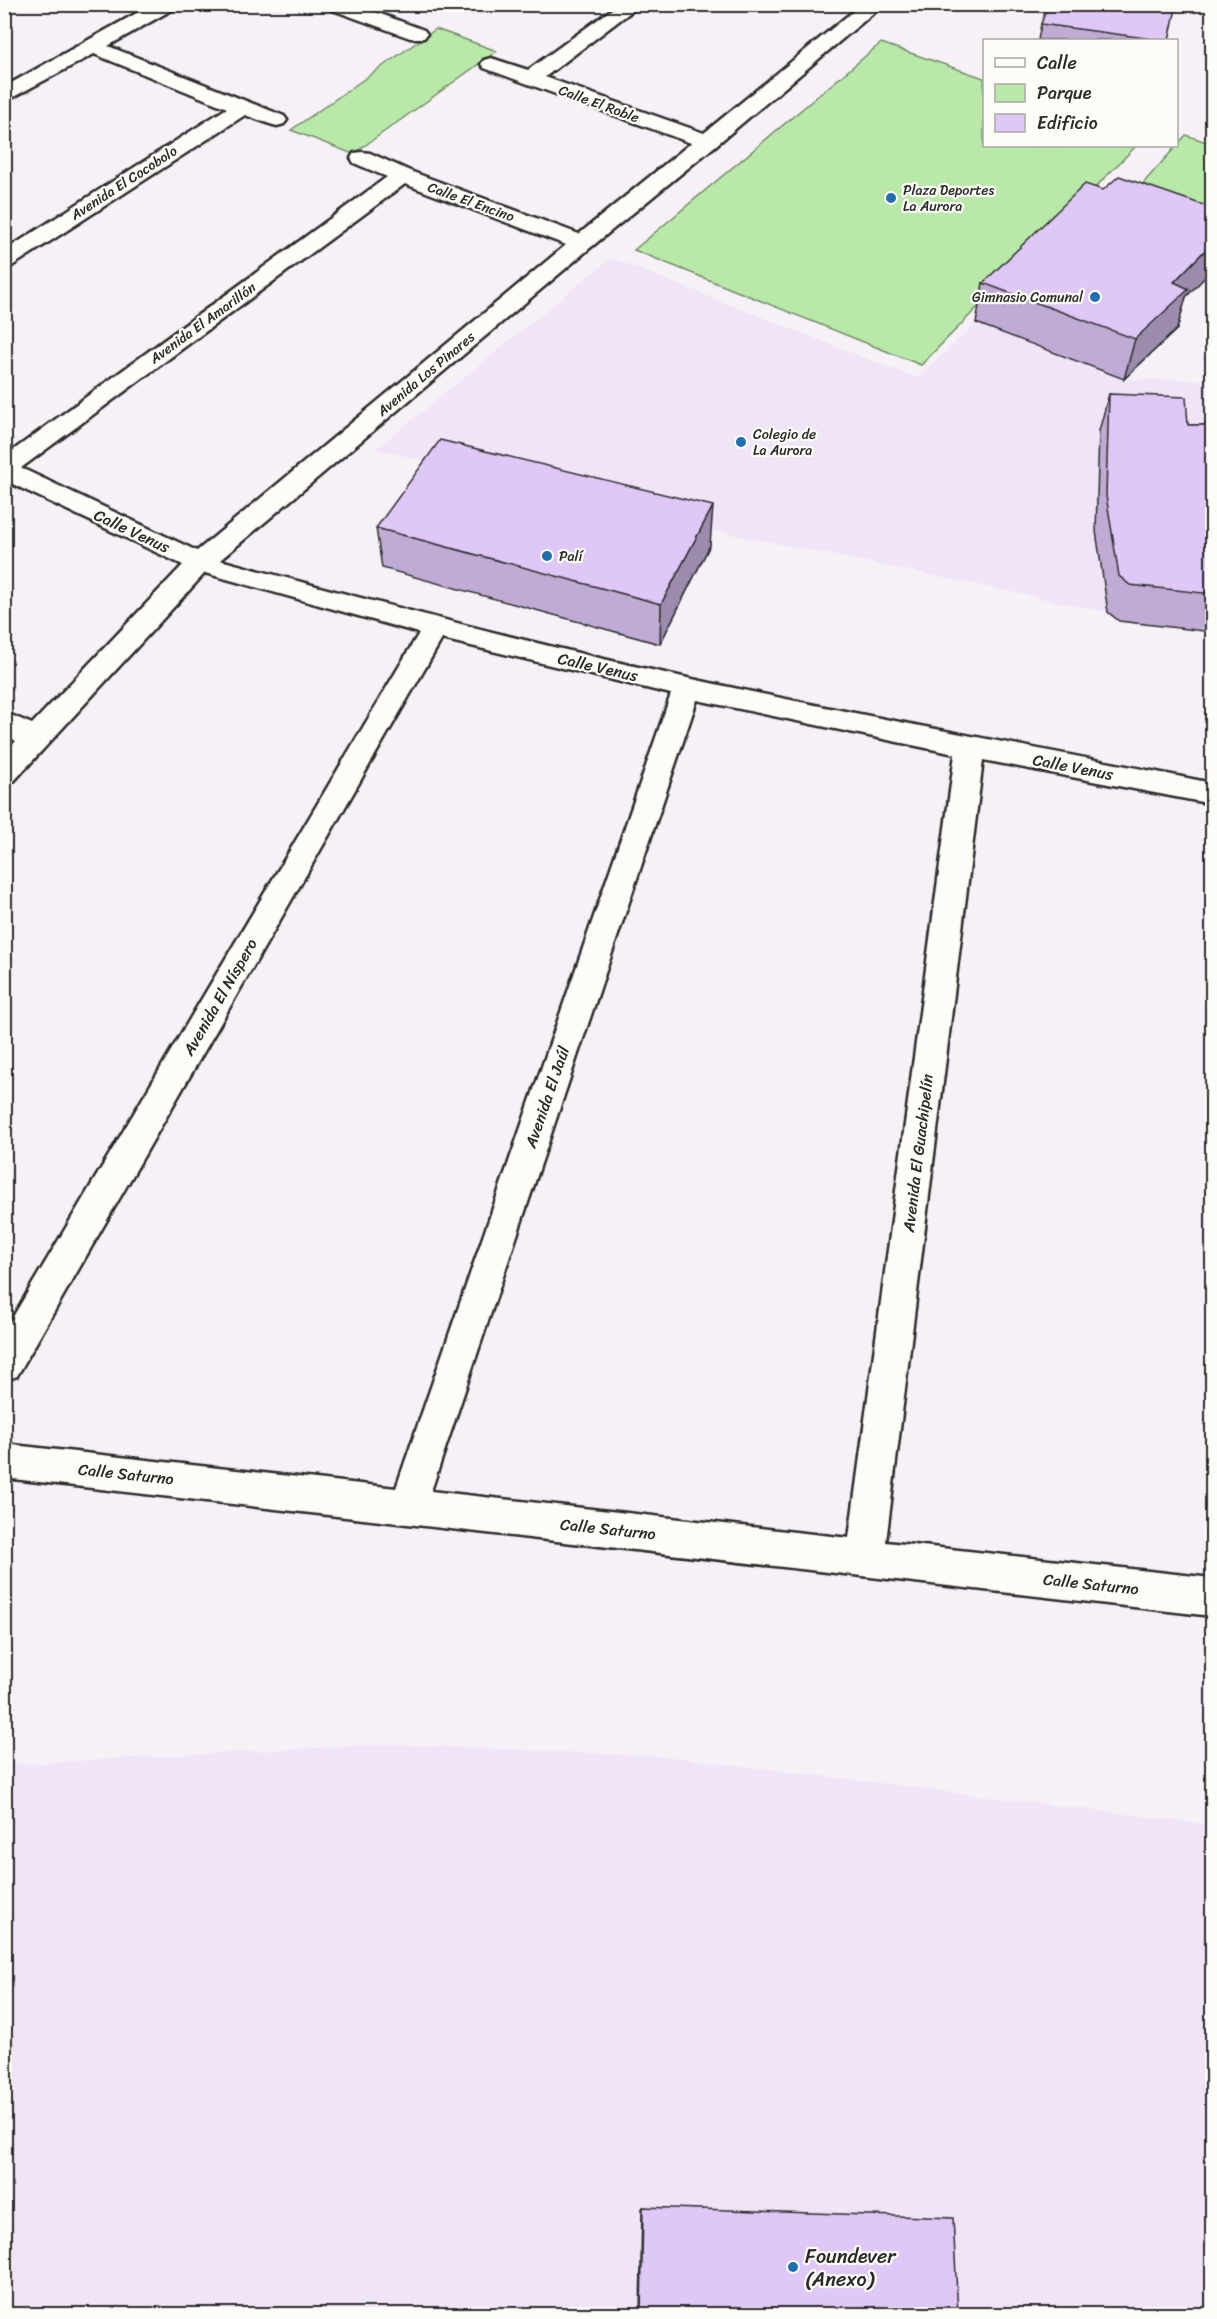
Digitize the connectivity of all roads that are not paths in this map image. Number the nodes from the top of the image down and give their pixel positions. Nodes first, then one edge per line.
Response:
1 (168, 4) edge
2 (334, 4) edge
3 (398, 4) edge
4 (632, 4) edge
5 (875, 4) edge
6 (376, 19) junction
7 (417, 34) dead end
8 (94, 47) junction
9 (491, 64) dead end
10 (529, 79) junction
11 (4, 96) edge
12 (244, 106) junction
13 (277, 120) dead end
14 (708, 142) junction
15 (362, 159) dead end
16 (402, 176) junction
17 (582, 243) junction
18 (4, 261) edge
19 (4, 470) edge
20 (200, 563) junction
21 (435, 628) junction
22 (687, 688) junction
23 (4, 723) edge
24 (35, 738) junction
25 (970, 747) junction
26 (4, 774) edge
27 (1212, 793) edge
28 (4, 1365) edge
29 (4, 1461) edge
30 (408, 1506) junction
31 (865, 1558) junction
32 (1212, 1597) edge

1 - 8 street
2 - 6 street
3 - 6 street
4 - 10 street
5 - 14 street, Avenida Los Pinares
6 - 7 street
8 - 11 street
8 - 12 street
9 - 10 street, Calle El Roble
10 - 14 street, Calle El Roble
12 - 13 street
12 - 18 street, Avenida El Cocobolo
14 - 17 street, Avenida Los Pinares
15 - 16 street, Calle El Encino
16 - 17 street, Calle El Encino
16 - 19 street, Avenida El Amarillón
17 - 20 street, Avenida Los Pinares
19 - 20 street, Calle Venus
20 - 21 street, Calle Venus
20 - 24 street, Avenida Los Pinares
21 - 22 street, Calle Venus
21 - 28 street, Avenida El Níspero
22 - 25 street, Calle Venus
22 - 30 street, Avenida El Jaúl
23 - 24 street
24 - 26 street, Avenida Los Pinares
25 - 27 street, Calle Venus
25 - 31 street, Avenida El Guachipelín
29 - 30 street, Calle Saturno
30 - 31 street, Calle Saturno
31 - 32 street, Calle Saturno

